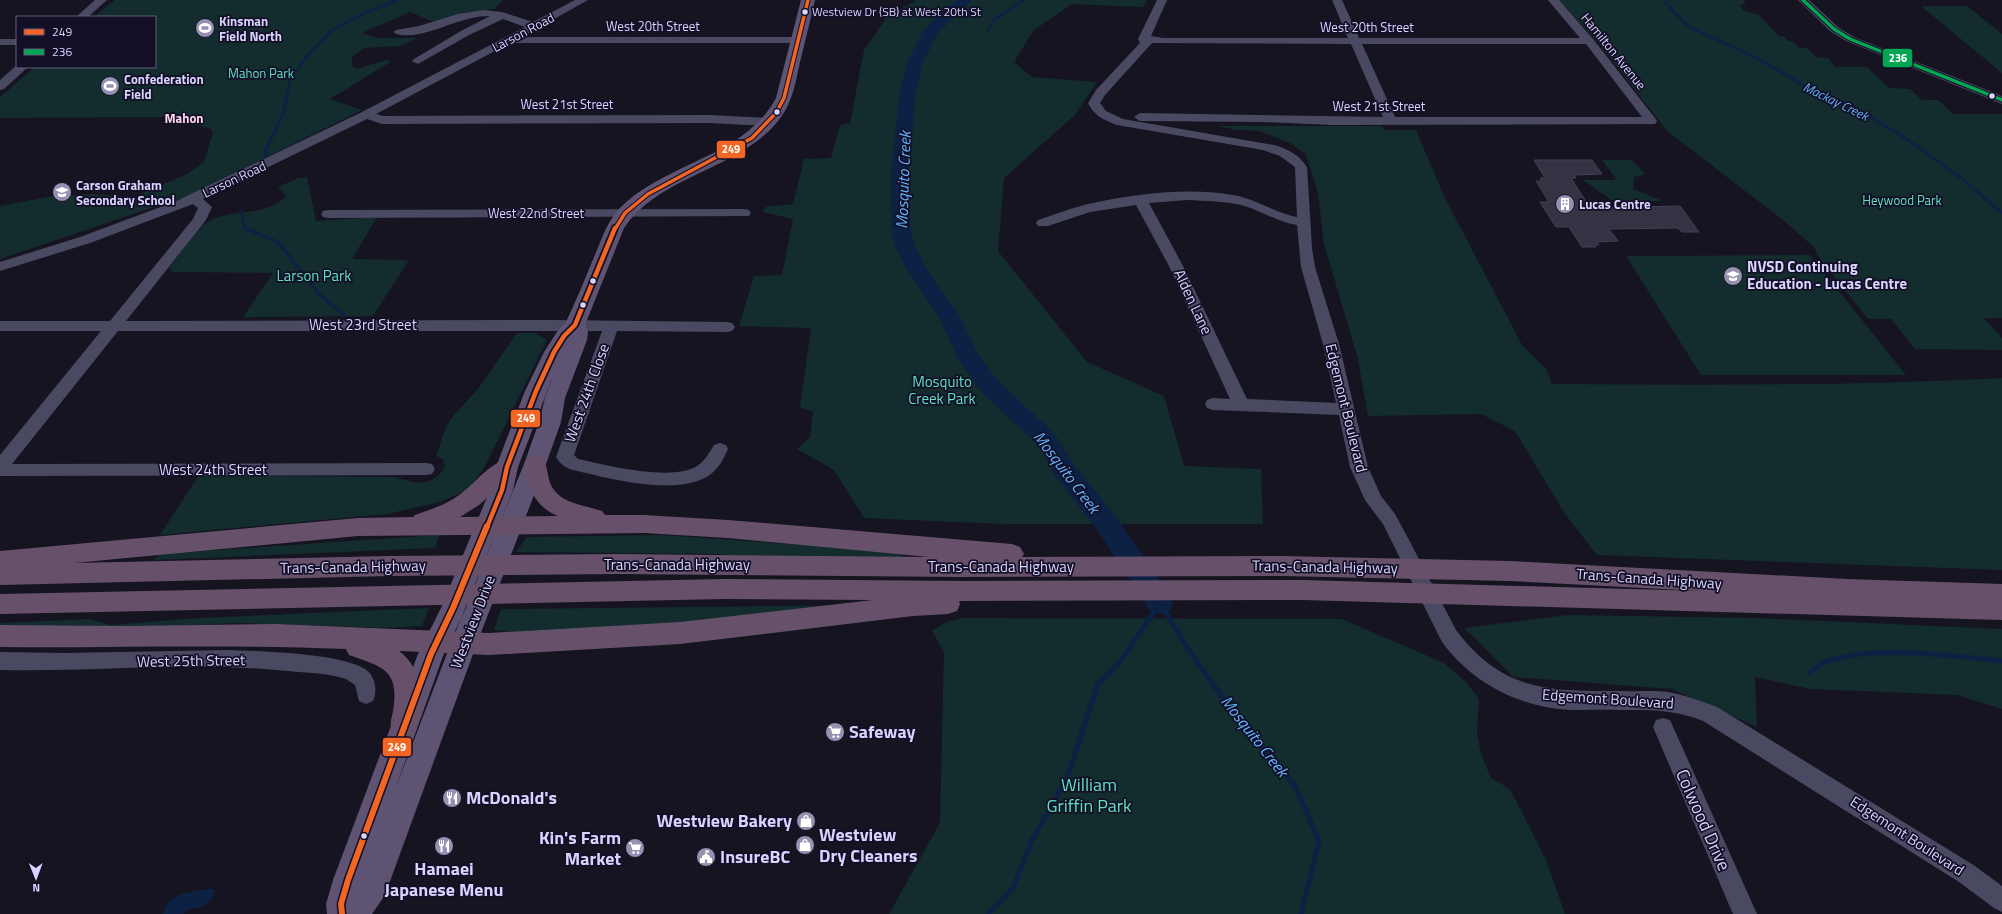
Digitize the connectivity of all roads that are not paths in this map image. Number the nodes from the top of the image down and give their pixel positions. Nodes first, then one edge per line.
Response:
1 (102, 0) edge
2 (582, 0) edge
3 (808, 0) edge
4 (1162, 0) edge
5 (1337, 0) edge
6 (1552, 0) edge
7 (1803, 0) edge
8 (502, 15) junction
9 (83, 16) edge
10 (534, 26) junction
11 (400, 32) dead end
12 (1144, 39) junction
13 (507, 40) junction
14 (798, 40) junction
15 (1356, 41) junction
16 (1589, 41) junction
17 (0, 42) edge
18 (16, 42) edge
19 (418, 61) dead end
20 (21, 68) edge
21 (0, 86) edge
22 (2002, 100) edge
23 (366, 115) junction
24 (1106, 117) junction
25 (1392, 121) junction
26 (1652, 121) joint
27 (769, 122) junction
28 (194, 198) junction
29 (1140, 200) junction
30 (625, 213) junction
31 (744, 213) dead end
32 (328, 214) dead end
33 (1303, 222) junction
34 (1043, 223) dead end
35 (0, 267) edge
36 (575, 325) junction
37 (0, 326) edge
38 (612, 326) junction
39 (113, 327) junction
40 (727, 327) dead end
41 (1213, 404) dead end
42 (1242, 405) junction
43 (1345, 409) junction
44 (720, 449) dead end
45 (535, 464) junction
46 (507, 467) junction
47 (0, 469) edge
48 (426, 469) dead end
49 (644, 524) junction
50 (391, 526) junction
51 (486, 526) junction
52 (510, 526) junction
53 (952, 558) junction
54 (0, 561) edge
55 (0, 575) edge
56 (2002, 594) edge
57 (971, 597) junction
58 (0, 604) edge
59 (2002, 610) edge
60 (0, 636) edge
61 (340, 638) junction
62 (438, 641) junction
63 (464, 643) junction
64 (0, 661) edge
65 (366, 695) dead end
66 (403, 726) junction
67 (1663, 727) dead end
68 (2002, 900) edge
69 (342, 914) edge
70 (352, 914) edge
71 (1745, 914) edge

1 - 9 street
2 - 10 street, Larson Road
3 - 14 main road, Westview Drive
4 - 12 street
5 - 15 street
6 - 16 street, Hamilton Avenue
7 - 22 street
8 - 10 street
8 - 11 street
8 - 19 street
10 - 13 street, Larson Road
12 - 15 street, West 20th Street
12 - 24 street
13 - 14 street, West 20th Street
13 - 23 street, Larson Road
14 - 27 main road, Westview Drive
15 - 16 street, West 20th Street
15 - 25 street
16 - 26 street, Hamilton Avenue
17 - 18 street
20 - 21 street
23 - 27 street, West 21st Street
23 - 28 street, Larson Road
24 - 25 street, West 21st Street
24 - 33 street, Edgemont Boulevard
25 - 26 street, West 21st Street
27 - 30 main road, Westview Drive
28 - 35 street
28 - 39 street, Larson Road
29 - 33 street
29 - 34 street
29 - 42 street, Alden Lane
30 - 31 street, West 22nd Street
30 - 32 street, West 22nd Street
30 - 36 main road, Westview Drive
33 - 43 street, Edgemont Boulevard
36 - 38 street, West 23rd Street
36 - 39 street, West 23rd Street
36 - 45 main road, Westview Drive
36 - 46 main road, Westview Drive
37 - 39 street, West 23rd Street
38 - 40 street, West 23rd Street
38 - 44 street, West 24th Close
39 - 47 street, Larson Road
41 - 42 street
42 - 43 street
43 - 68 street, Edgemont Boulevard
45 - 49 highway
45 - 52 main road, Westview Drive
46 - 50 highway
46 - 51 main road, Westview Drive
47 - 48 street, West 24th Street
49 - 52 highway
49 - 53 highway
50 - 51 highway
50 - 54 highway
51 - 52 highway
51 - 62 main road, Westview Drive
52 - 63 main road, Westview Drive
53 - 55 highway, Trans-Canada Highway
53 - 56 highway, Trans-Canada Highway
57 - 58 highway, Trans-Canada Highway
57 - 59 highway, Trans-Canada Highway
57 - 63 highway
60 - 61 highway
61 - 62 highway
61 - 66 highway
62 - 63 highway
62 - 66 main road, Westview Drive
63 - 70 main road, Westview Drive
64 - 65 street, West 25th Street
66 - 69 main road, Westview Drive
67 - 71 street, Colwood Drive

